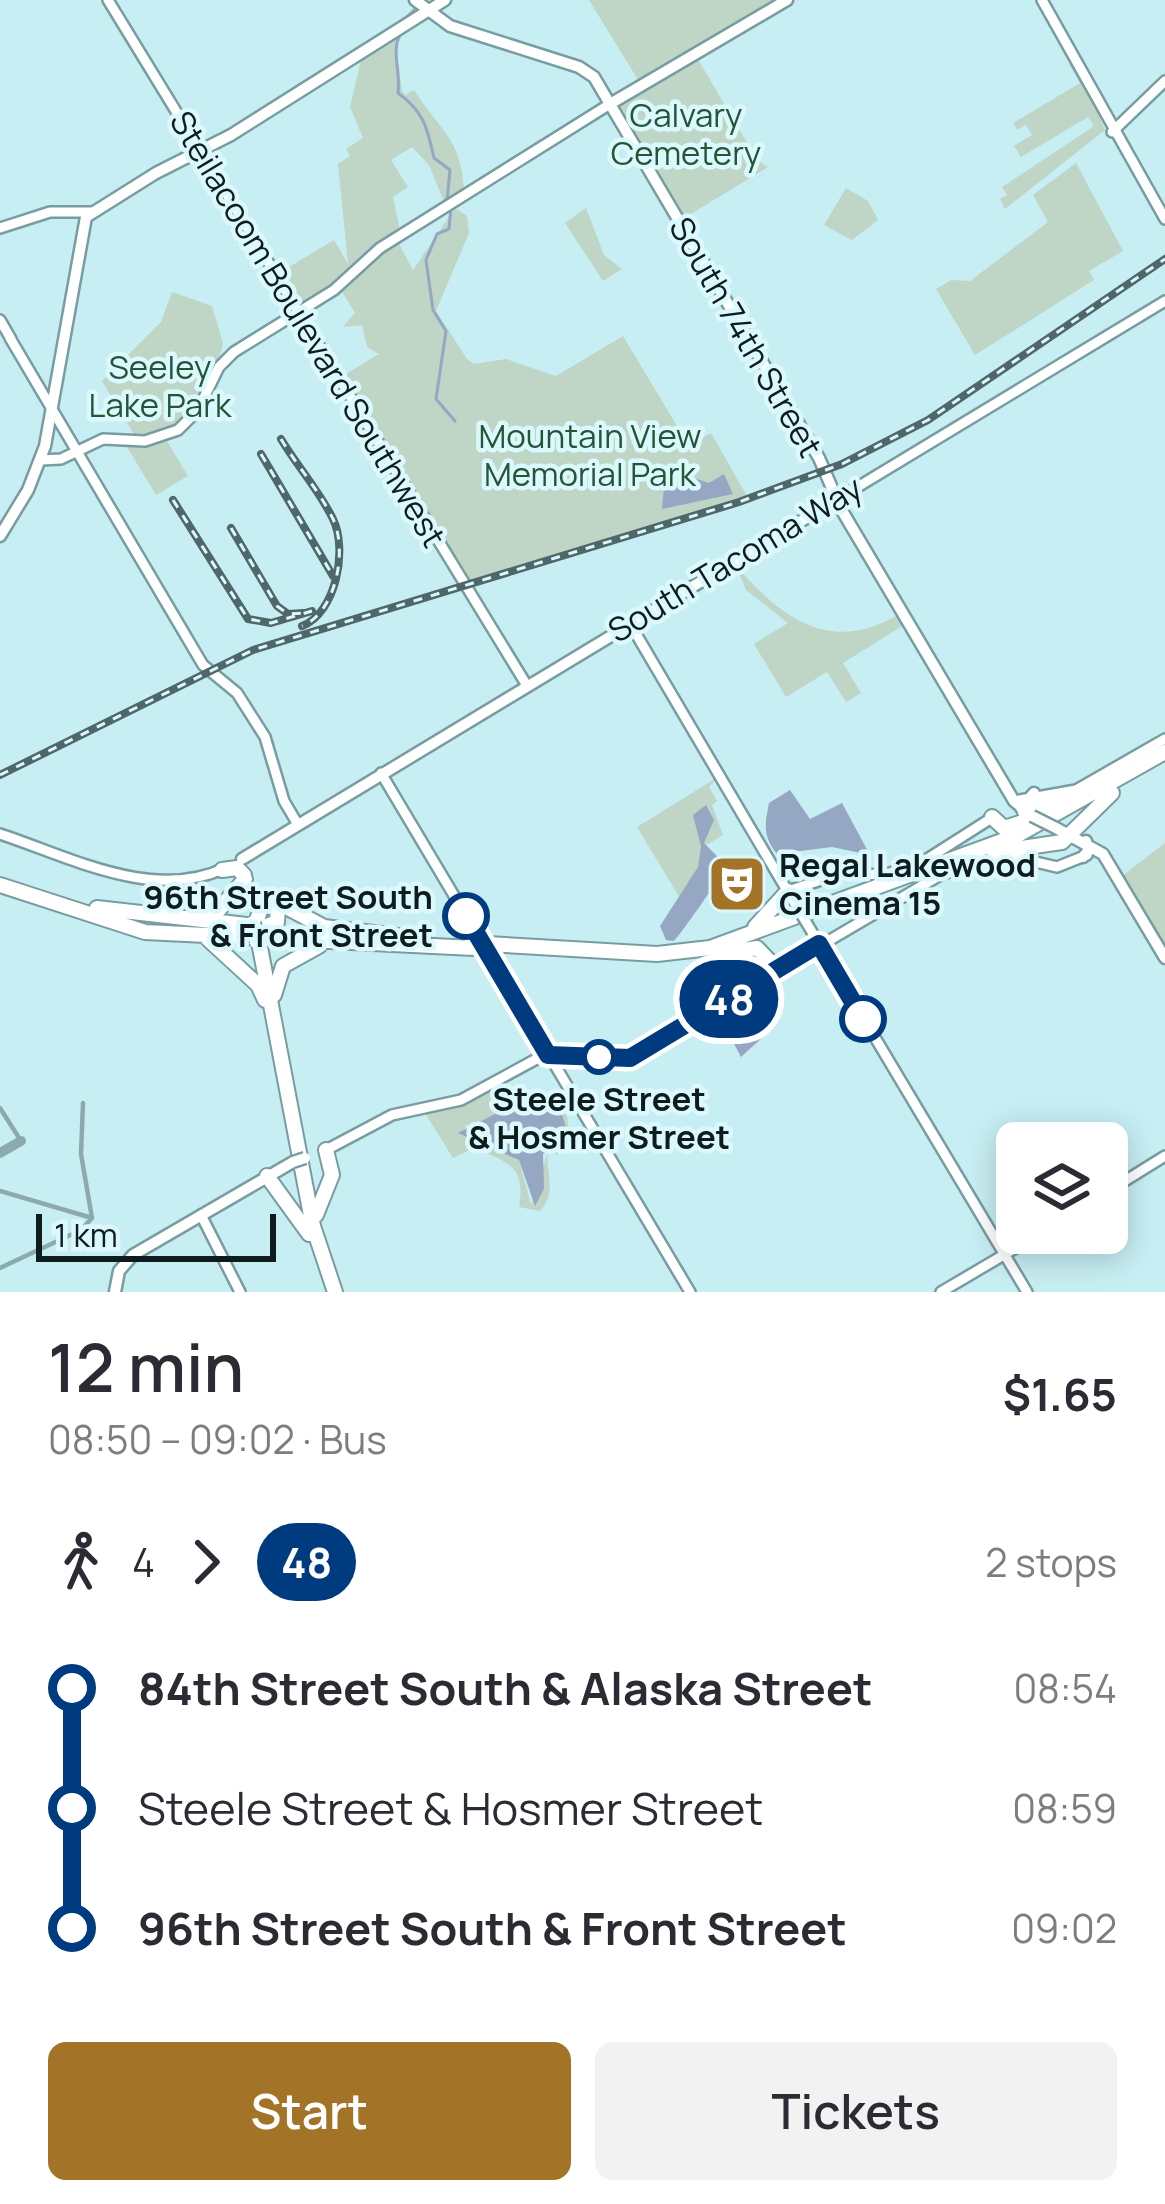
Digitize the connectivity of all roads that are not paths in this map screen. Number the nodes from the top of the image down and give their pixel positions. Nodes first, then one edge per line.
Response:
1 (107, 0) edge
2 (416, 0) edge
3 (445, 0) edge
4 (788, 0) edge
5 (1042, 0) edge
6 (427, 11) junction
7 (106, 14) dead end
8 (1165, 81) edge
9 (610, 104) junction
10 (1112, 132) junction
11 (202, 153) junction
12 (79, 209) junction
13 (93, 212) junction
14 (1165, 219) edge
15 (82, 226) junction
16 (0, 228) edge
17 (1165, 301) edge
18 (299, 312) junction
19 (0, 320) edge
20 (990, 390) dead end
21 (994, 404) junction
22 (53, 412) junction
23 (55, 430) junction
24 (29, 449) dead end
25 (76, 452) junction
26 (42, 454) junction
27 (836, 500) junction
28 (0, 536) edge
29 (629, 622) junction
30 (525, 680) junction
31 (1165, 739) edge
32 (1165, 754) edge
33 (1148, 768) junction
34 (381, 773) junction
35 (1103, 782) junction
36 (1034, 794) joint
37 (1005, 816) junction
38 (298, 824) junction
39 (0, 834) edge
40 (1074, 836) junction
41 (1098, 849) junction
42 (1083, 857) junction
43 (244, 858) junction
44 (937, 869) junction
45 (222, 870) junction
46 (0, 882) edge
47 (247, 886) junction
48 (872, 888) junction
49 (29, 890) junction
50 (788, 891) junction
51 (164, 918) junction
52 (110, 921) junction
53 (257, 933) junction
54 (179, 934) junction
55 (440, 941) junction
56 (361, 944) junction
57 (819, 944) junction
58 (482, 946) junction
59 (672, 955) junction
60 (1165, 958) edge
61 (777, 969) junction
62 (279, 1048) junction
63 (548, 1055) junction
64 (295, 1137) junction
65 (325, 1150) junction
66 (1165, 1156) edge
67 (267, 1176) junction
68 (1128, 1179) edge
69 (200, 1215) junction
70 (1004, 1255) junction
71 (322, 1256) junction
72 (115, 1292) edge
73 (240, 1292) edge
74 (333, 1292) edge
75 (690, 1292) edge
76 (941, 1292) edge
77 (1027, 1292) edge

1 - 7 main road
1 - 11 main road, Steilacoom Boulevard Southwest
2 - 6 main road
3 - 6 main road
4 - 9 main road
5 - 10 main road
6 - 9 main road, South 74th Street
6 - 11 main road
8 - 10 main road
9 - 18 main road
9 - 27 main road, South 74th Street
10 - 14 main road
11 - 13 main road
11 - 18 main road, Steilacoom Boulevard Southwest
12 - 13 main road
12 - 15 main road
12 - 16 main road
13 - 15 main road
15 - 22 main road
17 - 21 main road, South Tacoma Way
18 - 25 main road
18 - 30 main road, Steilacoom Boulevard Southwest
19 - 22 main road
20 - 21 main road
21 - 27 main road, South Tacoma Way
22 - 23 main road
23 - 25 main road
23 - 26 main road
24 - 26 main road
25 - 26 main road
25 - 38 main road
26 - 28 main road
27 - 29 main road, South Tacoma Way
27 - 37 main road, South 74th Street
29 - 30 main road, South Tacoma Way
29 - 50 main road
30 - 34 main road
31 - 36 main road
32 - 33 highway
32 - 35 highway
32 - 48 highway
33 - 40 highway
33 - 44 highway
34 - 38 main road
34 - 63 main road
35 - 37 highway
35 - 37 highway
36 - 37 main road
37 - 40 main road, bridge
37 - 48 highway
37 - 50 main road
38 - 43 main road
39 - 45 main road
40 - 41 main road
40 - 42 main road
40 - 44 highway
41 - 42 main road
41 - 60 main road
42 - 57 main road
43 - 45 main road
43 - 47 highway
44 - 59 highway
45 - 47 highway
46 - 49 highway
46 - 52 highway
47 - 51 highway
47 - 53 highway
47 - 55 highway
48 - 59 highway
49 - 51 highway
49 - 55 highway
50 - 57 main road, bridge
50 - 59 highway
51 - 53 highway
52 - 54 highway
52 - 58 highway
53 - 54 highway
53 - 56 highway
53 - 62 highway
54 - 62 highway
55 - 58 highway
56 - 58 highway
56 - 62 highway
57 - 61 main road
57 - 70 main road
58 - 59 highway
59 - 61 highway
61 - 63 main road
62 - 64 highway
63 - 65 main road
63 - 75 main road
64 - 65 highway
64 - 67 highway
64 - 71 highway
64 - 74 highway
65 - 67 main road
65 - 71 highway
66 - 68 main road
67 - 69 main road
67 - 74 highway
69 - 72 main road
69 - 73 main road
70 - 76 main road
70 - 77 main road
71 - 74 highway

